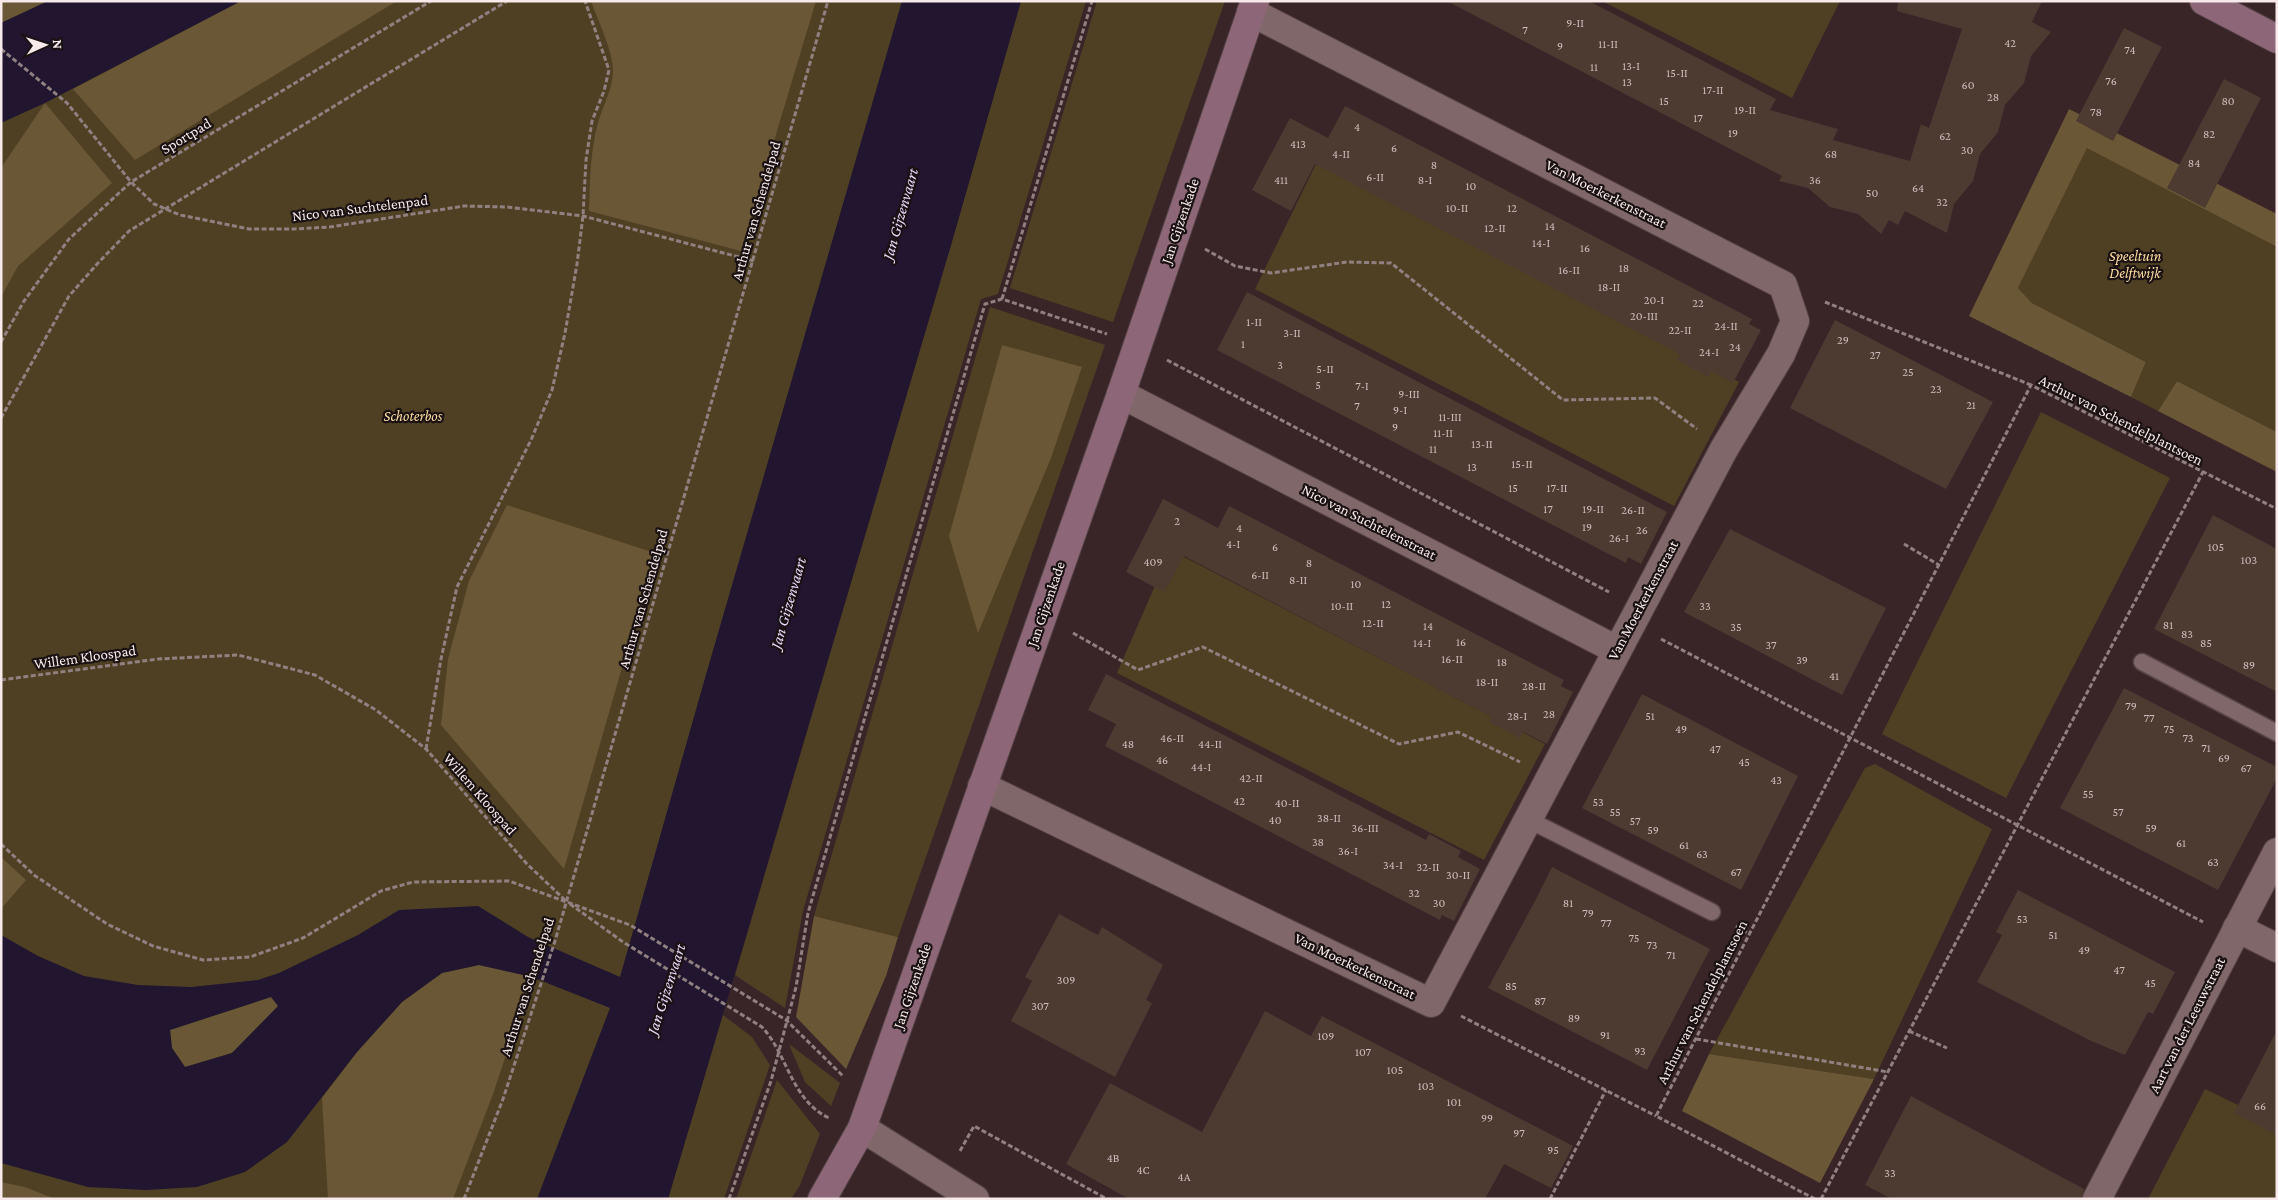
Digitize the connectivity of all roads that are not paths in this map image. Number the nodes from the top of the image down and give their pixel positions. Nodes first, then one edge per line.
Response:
1 (2204, 1) edge
2 (1253, 7) edge
3 (2277, 39) edge
4 (1121, 394) junction
5 (1617, 650) junction
6 (2142, 662) dead end
7 (2277, 733) edge
8 (982, 786) junction
9 (1527, 819) junction
10 (2277, 852) edge
11 (1712, 912) dead end
12 (2235, 932) junction
13 (2277, 948) edge
14 (862, 1128) junction
15 (822, 1199) edge
16 (974, 1199) edge
17 (2097, 1199) edge

1 - 3 street
2 - 4 street, Jan Gijzenkade
2 - 5 street, Van Moerkerkenstraat
4 - 5 street, Nico van Suchtelenstraat
4 - 8 street, Jan Gijzenkade
5 - 9 street, Van Moerkerkenstraat
6 - 7 lane
8 - 9 street, Van Moerkerkenstraat
8 - 14 street, Jan Gijzenkade
9 - 11 lane
10 - 12 street, Aart van der Leeuwstraat
12 - 13 street
12 - 17 street, Aart van der Leeuwstraat
14 - 15 street, Jan Gijzenkade
14 - 16 street

